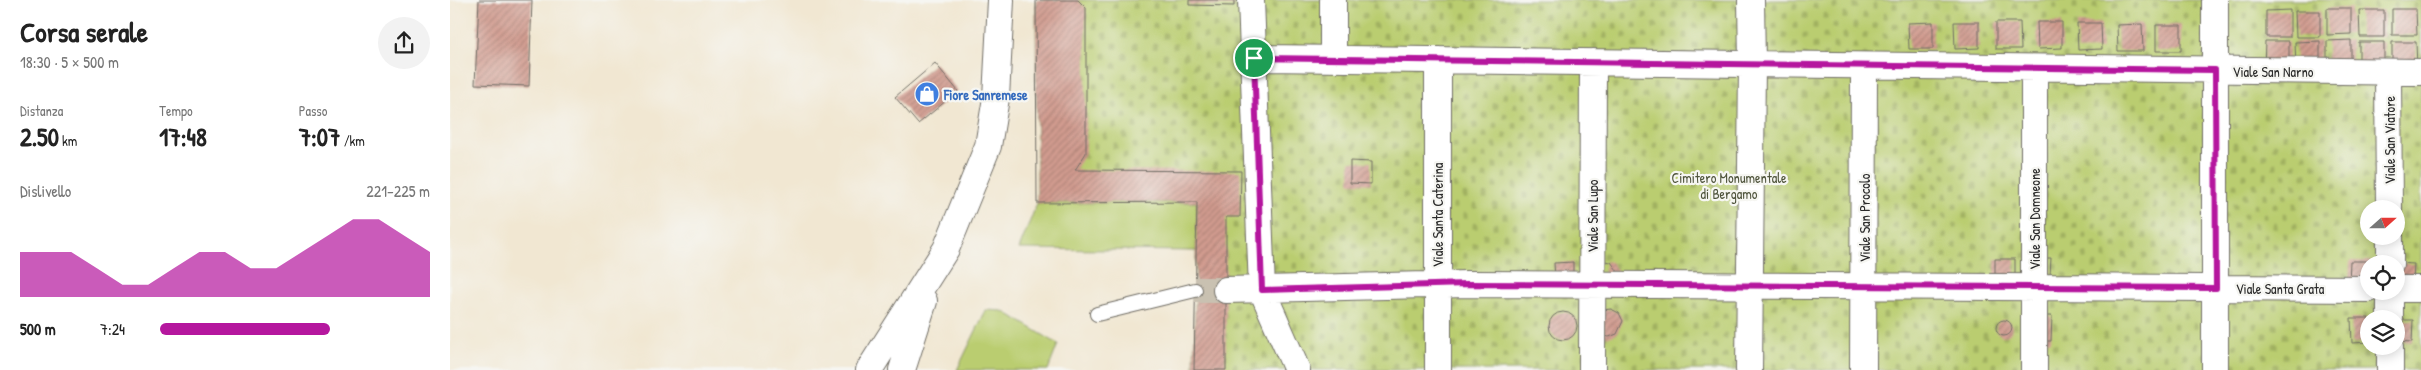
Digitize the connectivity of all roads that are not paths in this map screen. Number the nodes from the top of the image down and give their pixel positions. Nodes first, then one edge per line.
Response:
1 (1001, 0) edge
2 (1251, 0) edge
3 (1333, 0) edge
4 (1751, 0) edge
5 (2215, 0) edge
6 (1254, 58) junction
7 (1333, 59) junction
8 (1438, 60) junction
9 (1592, 62) junction
10 (1752, 64) junction
11 (1864, 66) junction
12 (2034, 68) junction
13 (2215, 70) junction
14 (2388, 72) junction
15 (2421, 72) edge
16 (2389, 200) edge
17 (932, 272) junction
18 (1437, 285) junction
19 (1592, 286) junction
20 (1750, 286) junction
21 (1864, 287) junction
22 (2034, 288) junction
23 (2216, 288) junction
24 (2360, 289) edge
25 (2405, 289) edge
26 (2421, 289) edge
27 (1195, 290) tunnel mouth
28 (1226, 290) tunnel mouth
29 (1262, 290) junction
30 (1097, 314) dead end
31 (2390, 355) edge
32 (869, 370) edge
33 (902, 370) edge
34 (1297, 370) edge
35 (1438, 370) edge
36 (1592, 370) edge
37 (1749, 370) edge
38 (1863, 370) edge
39 (2034, 370) edge
40 (2215, 370) edge
41 (2390, 370) edge

1 - 17 street
2 - 6 street
3 - 7 street
4 - 10 street
5 - 13 street
6 - 7 street, Viale San Narno
6 - 29 street
7 - 8 street, Viale San Narno
8 - 9 street, Viale San Narno
8 - 18 street, Viale Santa Caterina
9 - 10 street, Viale San Narno
9 - 19 street, Viale San Lupo
10 - 11 street, Viale San Narno
10 - 20 street
11 - 12 street, Viale San Narno
11 - 21 street, Viale San Procolo
12 - 13 street, Viale San Narno
12 - 22 street, Viale San Domneone
13 - 14 street, Viale San Narno
13 - 23 street
14 - 15 street, Viale San Narno
14 - 16 street, Viale San Viatore
17 - 32 street
17 - 33 street
18 - 19 street, Viale Santa Grata
18 - 29 street, Viale Santa Grata
18 - 35 street, Viale Santa Caterina
19 - 20 street, Viale Santa Grata
19 - 36 street, Viale San Lupo
20 - 21 street, Viale Santa Grata
20 - 37 street
21 - 22 street, Viale Santa Grata
21 - 38 street, Viale San Procolo
22 - 23 street, Viale Santa Grata
22 - 39 street, Viale San Domneone
23 - 24 street, Viale Santa Grata
23 - 40 street
25 - 26 street
27 - 30 lane
28 - 29 street, Viale Santa Grata
29 - 34 street
31 - 41 street

